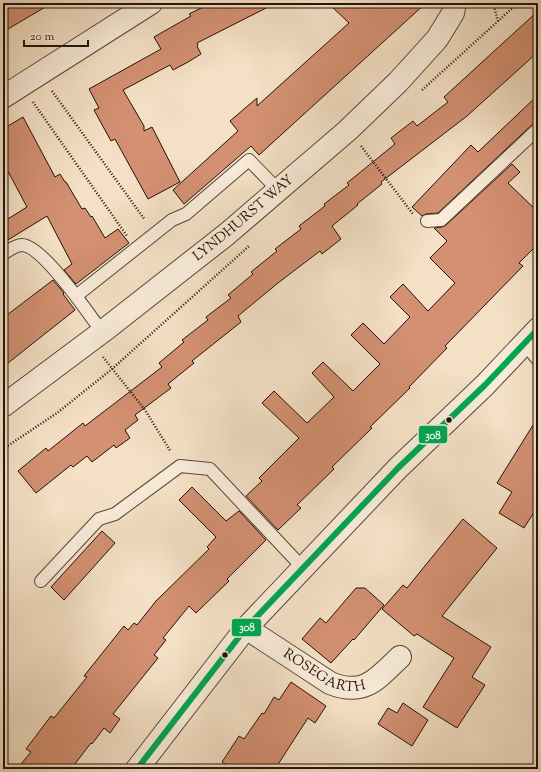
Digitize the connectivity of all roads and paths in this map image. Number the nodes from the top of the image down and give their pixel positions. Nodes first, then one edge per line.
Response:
1 (151, 3) edge
2 (455, 3) edge
3 (493, 3) edge
4 (498, 21) dead end
5 (39, 73) junction
6 (21, 85) junction
7 (3, 97) edge
8 (538, 129) edge
9 (348, 131) junction
10 (278, 190) junction
11 (427, 221) joint
12 (155, 234) junction
13 (136, 249) junction
14 (3, 254) edge
15 (76, 296) junction
16 (102, 332) junction
17 (531, 336) edge
18 (538, 360) edge
19 (112, 369) dead end
20 (3, 406) edge
21 (180, 466) junction
22 (303, 568) junction
23 (41, 581) dead end
24 (246, 628) junction
25 (400, 657) dead end
26 (137, 769) edge

1 - 5 street
2 - 9 street, LYNDHURST WAY
3 - 4 path
5 - 6 street
5 - 12 path
6 - 7 street
6 - 13 path
8 - 11 lane
9 - 10 street, LYNDHURST WAY
9 - 11 path
10 - 12 lane
10 - 16 street, LYNDHURST WAY
12 - 13 lane
13 - 15 lane
14 - 15 lane
15 - 16 lane
16 - 20 street, LYNDHURST WAY
17 - 18 lane
17 - 22 street
19 - 21 path
21 - 22 lane
21 - 23 lane
22 - 24 street
24 - 25 street, ROSEGARTH
24 - 26 street

